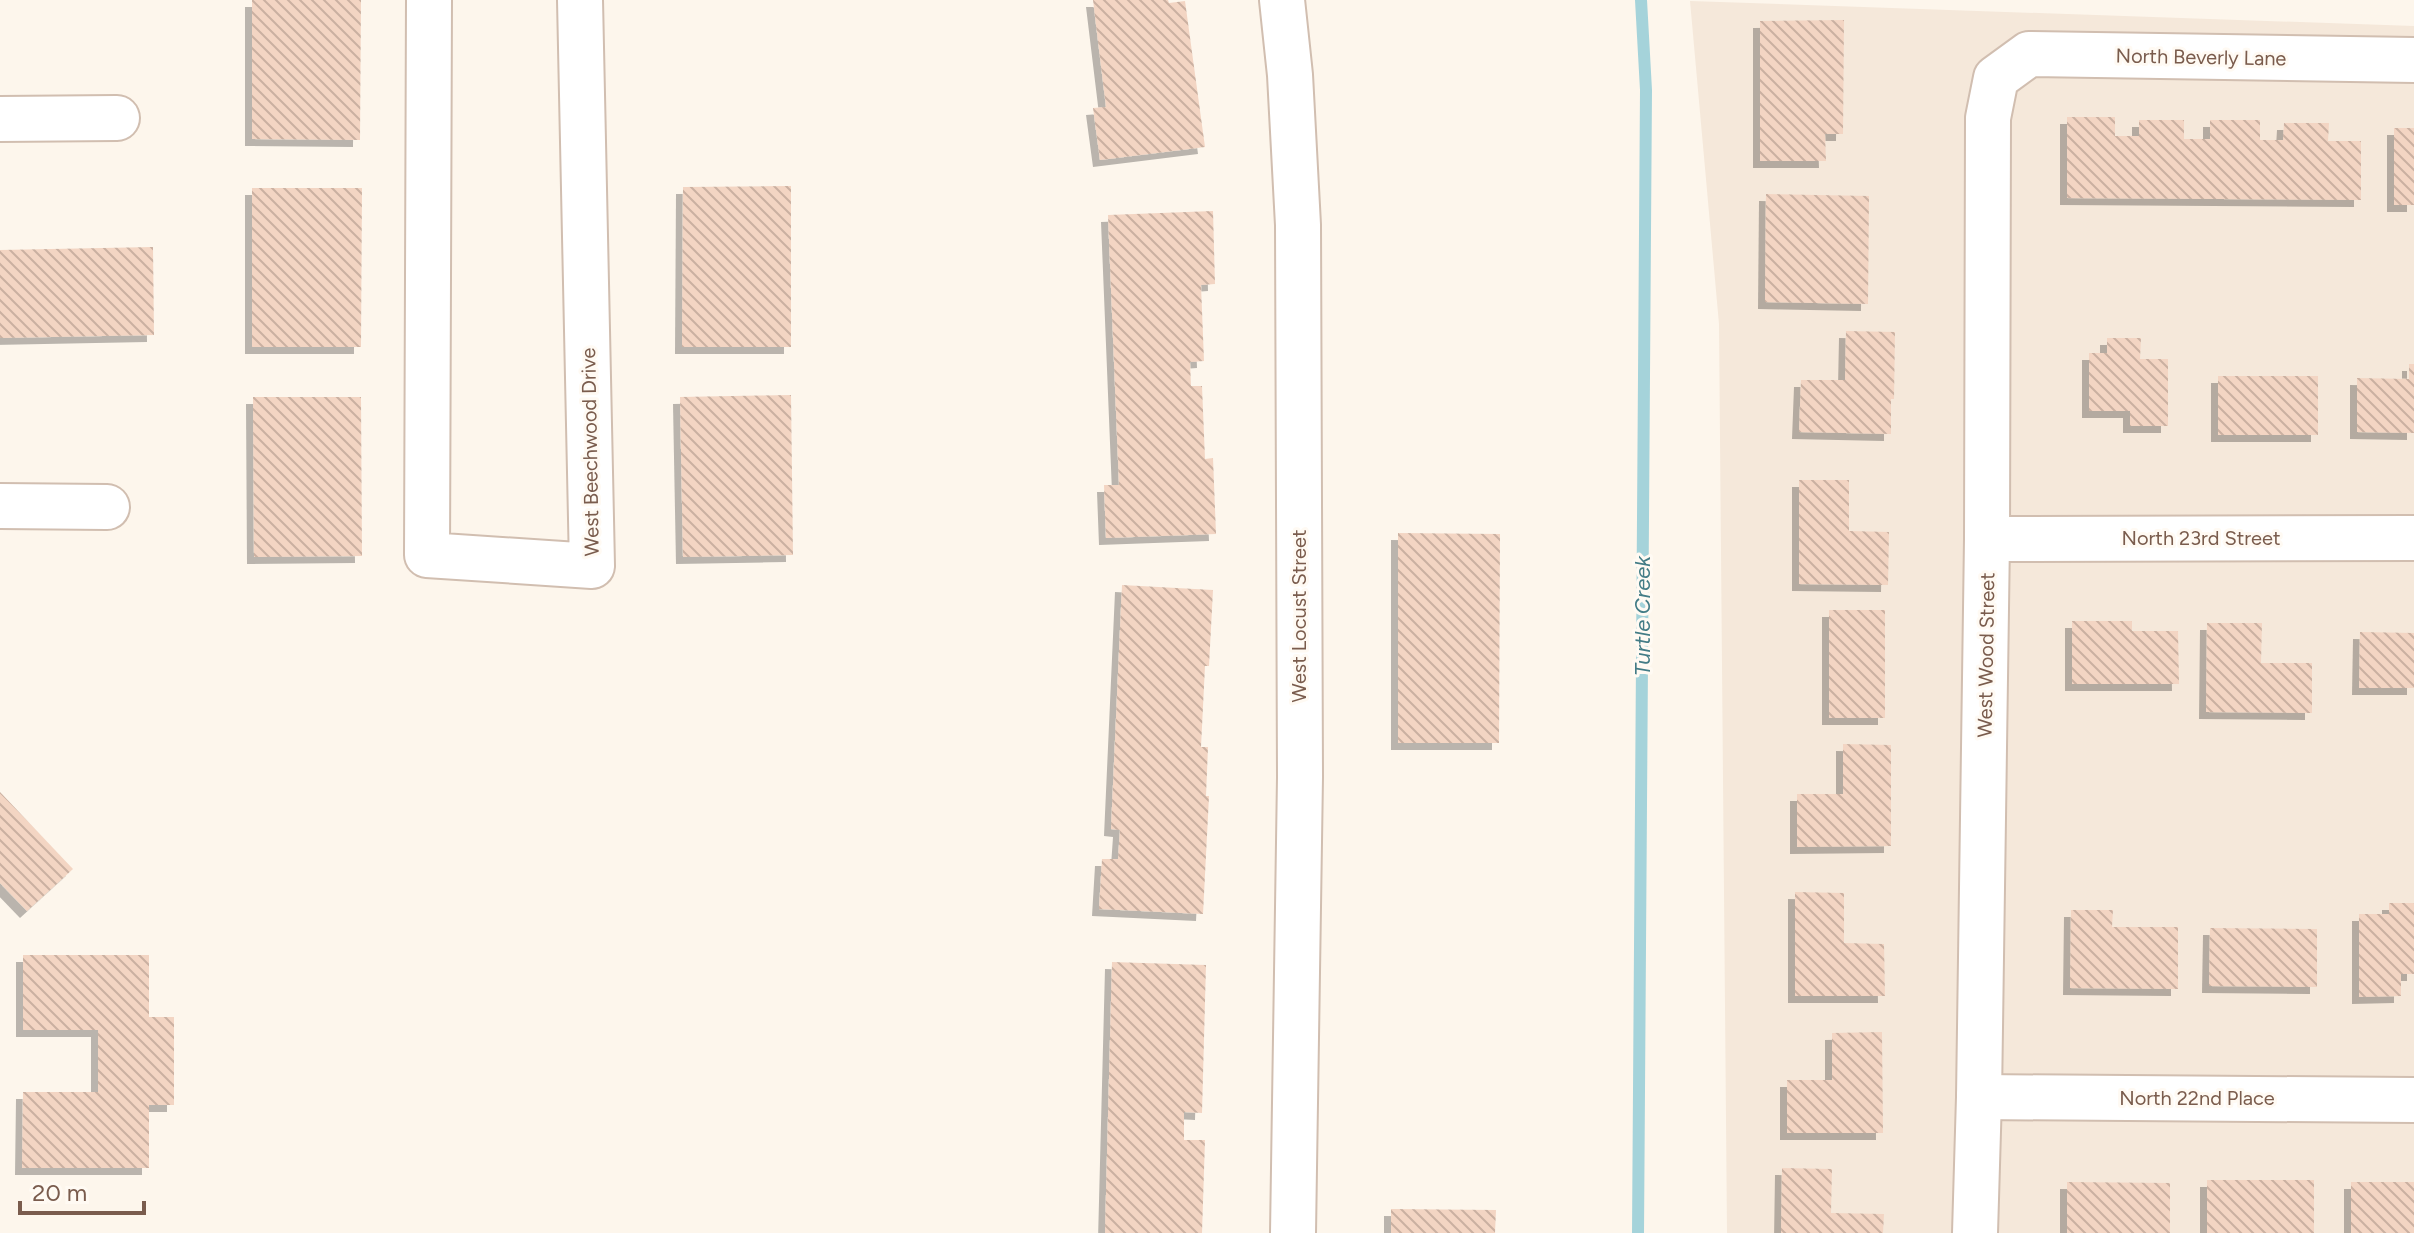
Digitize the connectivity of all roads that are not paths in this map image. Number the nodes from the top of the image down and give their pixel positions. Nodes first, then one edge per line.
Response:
1 (429, 0) edge
2 (580, 0) edge
3 (1282, 0) edge
4 (2414, 60) edge
5 (1996, 78) joint
6 (117, 118) dead end
7 (0, 119) edge
8 (0, 506) edge
9 (107, 507) dead end
10 (2414, 538) edge
11 (1987, 539) junction
12 (1979, 1097) junction
13 (2414, 1100) edge
14 (1293, 1233) edge
15 (1975, 1233) edge

1 - 2 street, West Beechwood Drive
3 - 14 street, West Locust Street
4 - 5 street, North Beverly Lane
5 - 11 street, West Wood Street
6 - 7 street
8 - 9 street
10 - 11 street, North 23rd Street
11 - 12 street, West Wood Street
12 - 13 street, North 22nd Place
12 - 15 street, West Wood Street

